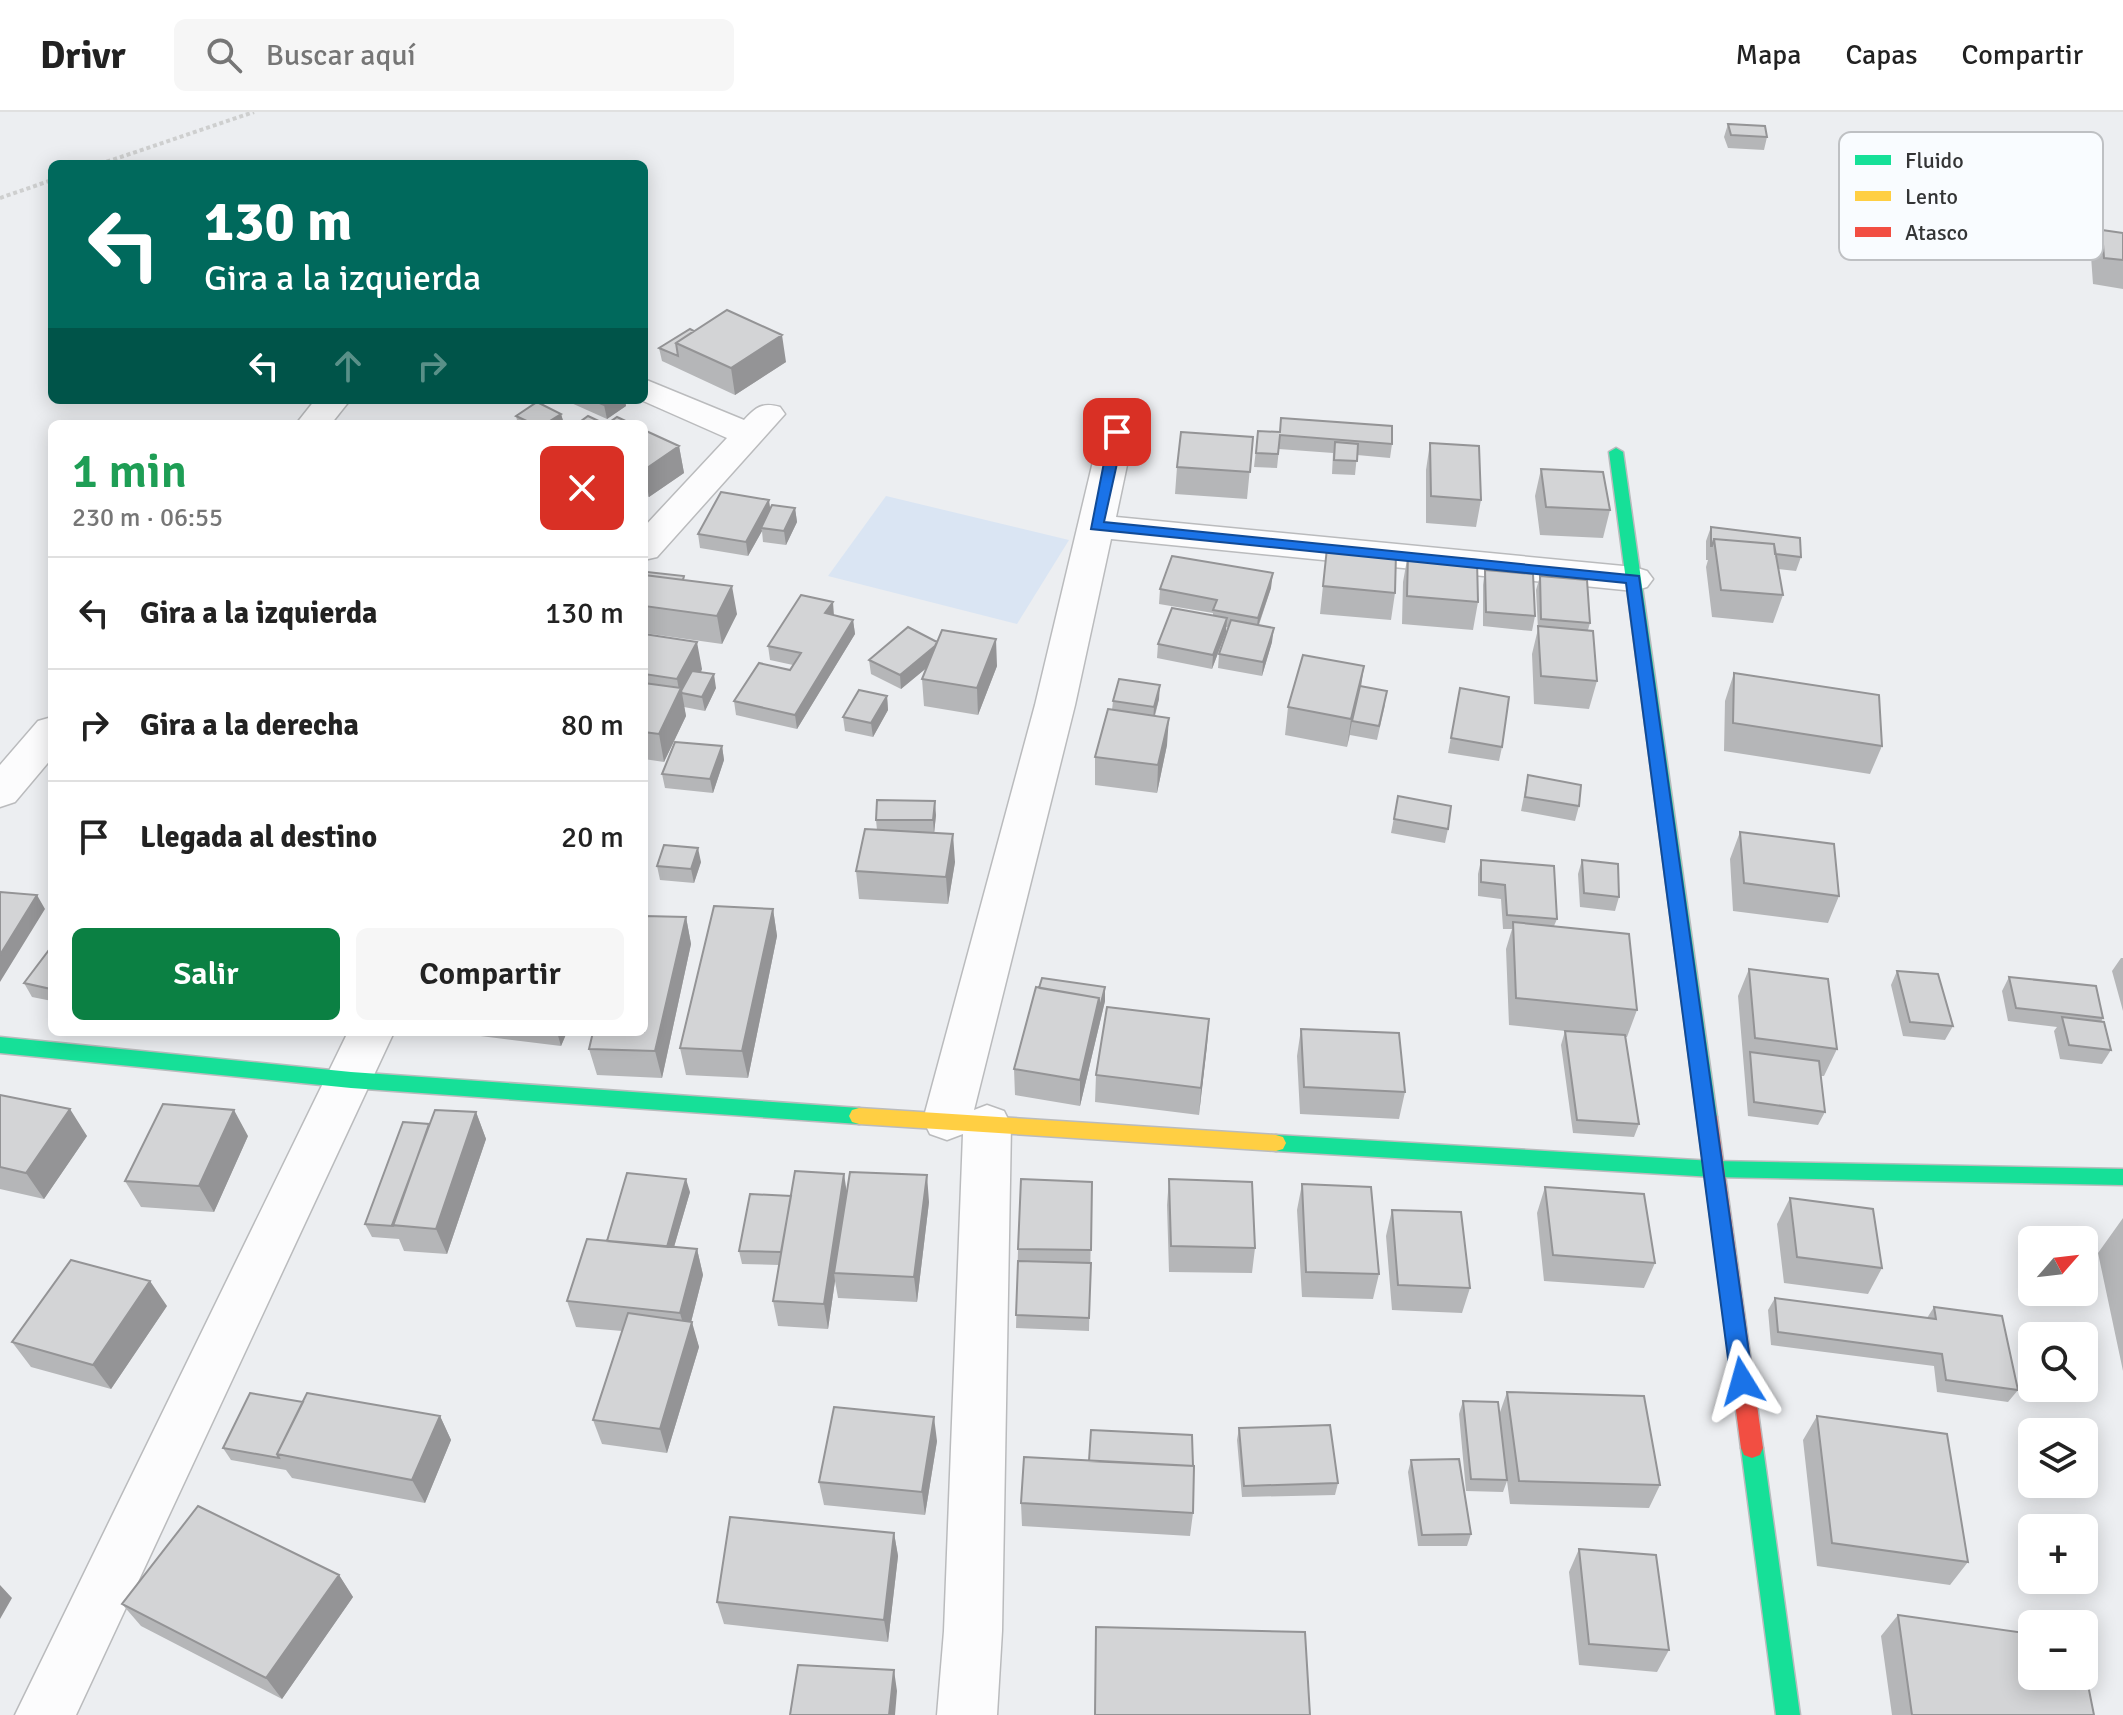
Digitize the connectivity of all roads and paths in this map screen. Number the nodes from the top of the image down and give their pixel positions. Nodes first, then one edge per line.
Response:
1 (254, 112) edge
2 (112, 160) edge
3 (48, 181) edge
4 (0, 198) edge
5 (648, 390) edge
6 (330, 404) edge
7 (316, 420) edge
8 (1117, 432) dead end
9 (1616, 452) dead end
10 (1096, 526) junction
11 (648, 545) edge
12 (1634, 579) junction
13 (48, 736) edge
14 (0, 792) edge
15 (369, 1036) edge
16 (0, 1045) edge
17 (351, 1080) junction
18 (967, 1123) junction
19 (1713, 1169) junction
20 (2123, 1177) edge
21 (45, 1715) edge
22 (967, 1715) edge
23 (1788, 1715) edge

1 - 2 path
3 - 4 path
5 - 11 street
6 - 7 street
8 - 10 street
9 - 12 street
10 - 12 street
10 - 18 street
12 - 19 street
13 - 14 street
15 - 17 street
16 - 17 street
17 - 18 street
17 - 21 street
18 - 19 street
18 - 22 street
19 - 20 street
19 - 23 street

